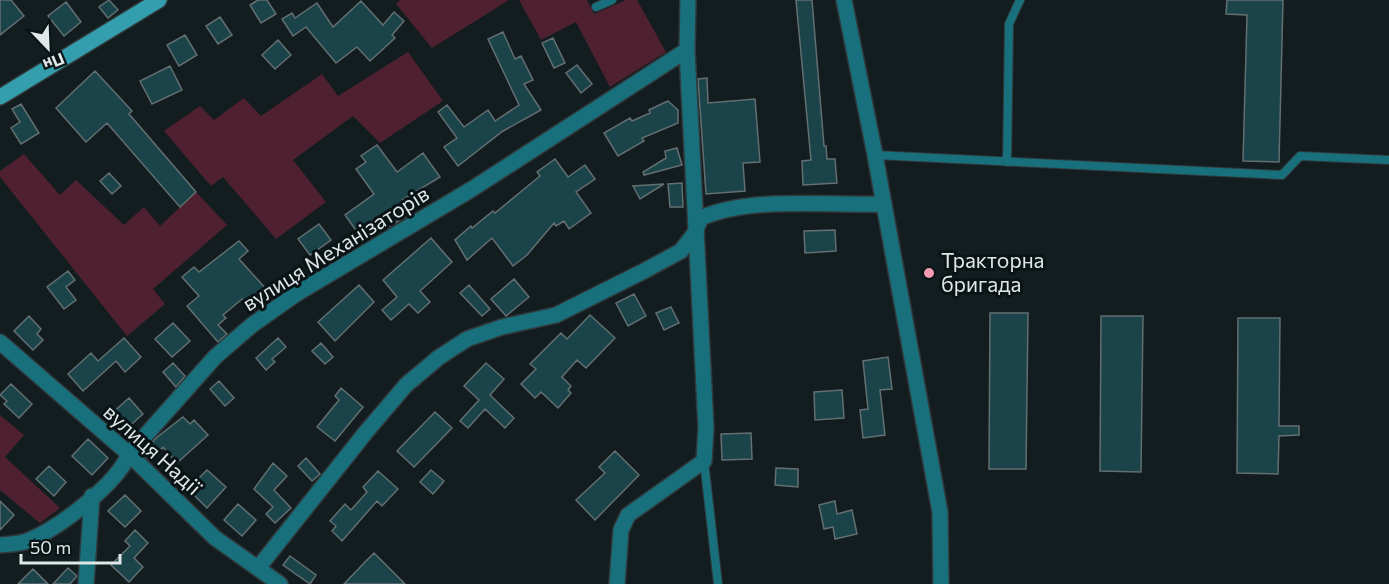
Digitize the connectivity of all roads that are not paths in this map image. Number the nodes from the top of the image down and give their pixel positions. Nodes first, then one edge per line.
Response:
1 (159, 0) edge
2 (612, 0) edge
3 (688, 0) edge
4 (844, 0) edge
5 (1020, 0) edge
6 (596, 7) dead end
7 (687, 50) junction
8 (0, 97) edge
9 (876, 155) junction
10 (1389, 160) edge
11 (1007, 162) junction
12 (882, 204) junction
13 (694, 234) junction
14 (0, 342) edge
15 (129, 454) junction
16 (704, 461) junction
17 (92, 496) junction
18 (0, 545) edge
19 (258, 568) junction
20 (86, 584) edge
21 (280, 584) edge
22 (617, 584) edge
23 (718, 584) edge
24 (941, 584) edge

1 - 8 main road
2 - 6 lane
3 - 7 street
4 - 9 street
5 - 11 lane
7 - 13 street
7 - 15 street, вулиця Механізаторів
9 - 11 lane
9 - 12 street
10 - 11 lane
12 - 13 street
12 - 24 street
13 - 16 street
13 - 19 street
14 - 15 street, вулиця Надії
15 - 17 street, вулиця Механізаторів
15 - 19 street, вулиця Надії
16 - 22 street
16 - 23 lane
17 - 18 street, вулиця Механізаторів
17 - 20 street
19 - 21 street, вулиця Надії

